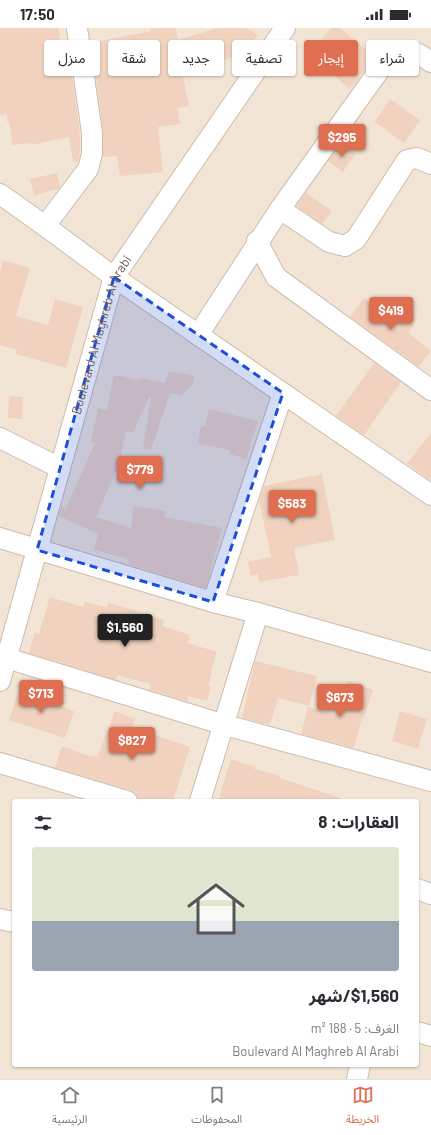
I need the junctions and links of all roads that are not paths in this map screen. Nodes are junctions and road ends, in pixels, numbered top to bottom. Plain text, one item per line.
1 (77, 28) edge
2 (285, 28) edge
3 (431, 62) edge
4 (431, 164) edge
5 (0, 194) edge
6 (280, 209) junction
7 (45, 226) junction
8 (257, 241) junction
9 (114, 278) junction
10 (198, 335) junction
11 (431, 390) edge
12 (283, 393) junction
13 (0, 438) edge
14 (60, 468) junction
15 (431, 495) edge
16 (0, 538) edge
17 (37, 550) junction
18 (213, 602) junction
19 (258, 613) junction
20 (3, 657) edge
21 (431, 662) edge
22 (0, 681) edge
23 (224, 724) junction
24 (0, 763) edge
25 (431, 781) edge
26 (120, 799) edge
27 (201, 799) edge
28 (419, 890) edge
29 (431, 894) edge
30 (0, 919) edge
31 (12, 922) edge
32 (419, 1033) edge
33 (431, 1036) edge
34 (360, 1067) edge
35 (357, 1079) edge

1 - 7 street
2 - 9 street, Boulevard Al Maghreb Al Arabi
3 - 6 street
4 - 6 street
5 - 7 street
6 - 8 street
7 - 9 street
8 - 10 street
8 - 11 street
9 - 10 street
9 - 14 street, Boulevard Al Maghreb Al Arabi
10 - 12 street
12 - 15 street
12 - 18 street
13 - 14 street
14 - 17 street, Boulevard Al Maghreb Al Arabi
16 - 17 street
17 - 18 street
17 - 20 street, Boulevard Al Maghreb Al Arabi
18 - 19 street
19 - 21 street
19 - 23 street
20 - 22 street, Boulevard Al Maghreb Al Arabi
20 - 23 street
23 - 25 street
23 - 27 street
24 - 26 street
28 - 29 street
30 - 31 street
32 - 33 street
34 - 35 street

